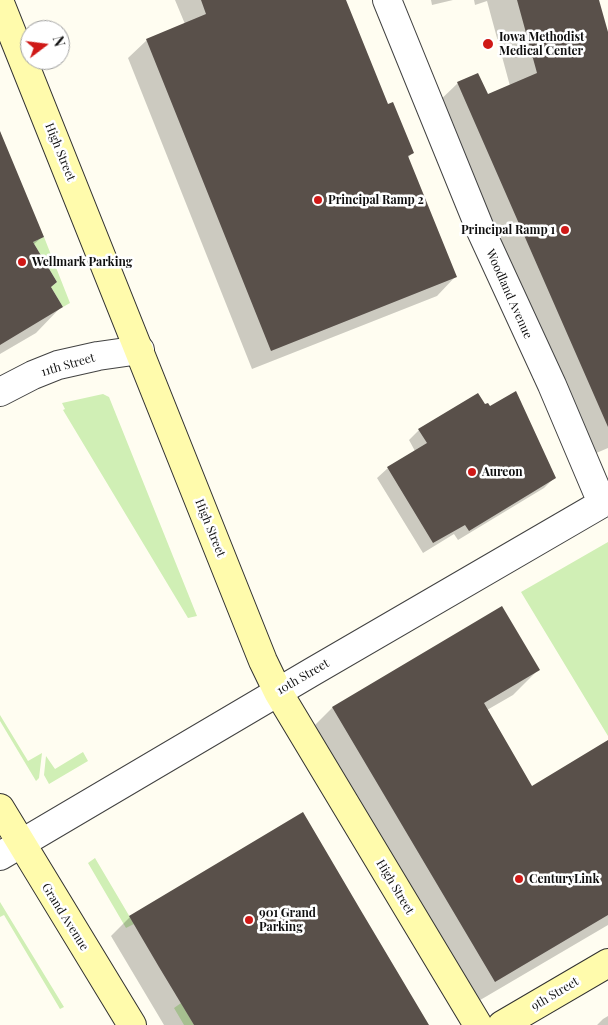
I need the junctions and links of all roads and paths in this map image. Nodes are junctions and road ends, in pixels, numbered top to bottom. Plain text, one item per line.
1 (387, 0) edge
2 (0, 3) edge
3 (140, 350) junction
4 (0, 392) edge
5 (605, 501) edge
6 (278, 692) junction
7 (0, 808) edge
8 (10, 850) edge
9 (608, 963) edge
10 (132, 1025) edge
11 (478, 1025) edge
12 (502, 1025) edge

1 - 5 street, Woodland Avenue
2 - 3 main road, High Street
3 - 4 street, 11th Street
3 - 6 main road, High Street
5 - 6 street, 10th Street
6 - 8 street, 10th Street
6 - 11 main road, High Street
7 - 8 main road, Grand Avenue
8 - 10 main road, Grand Avenue
9 - 12 main road, 9th Street

